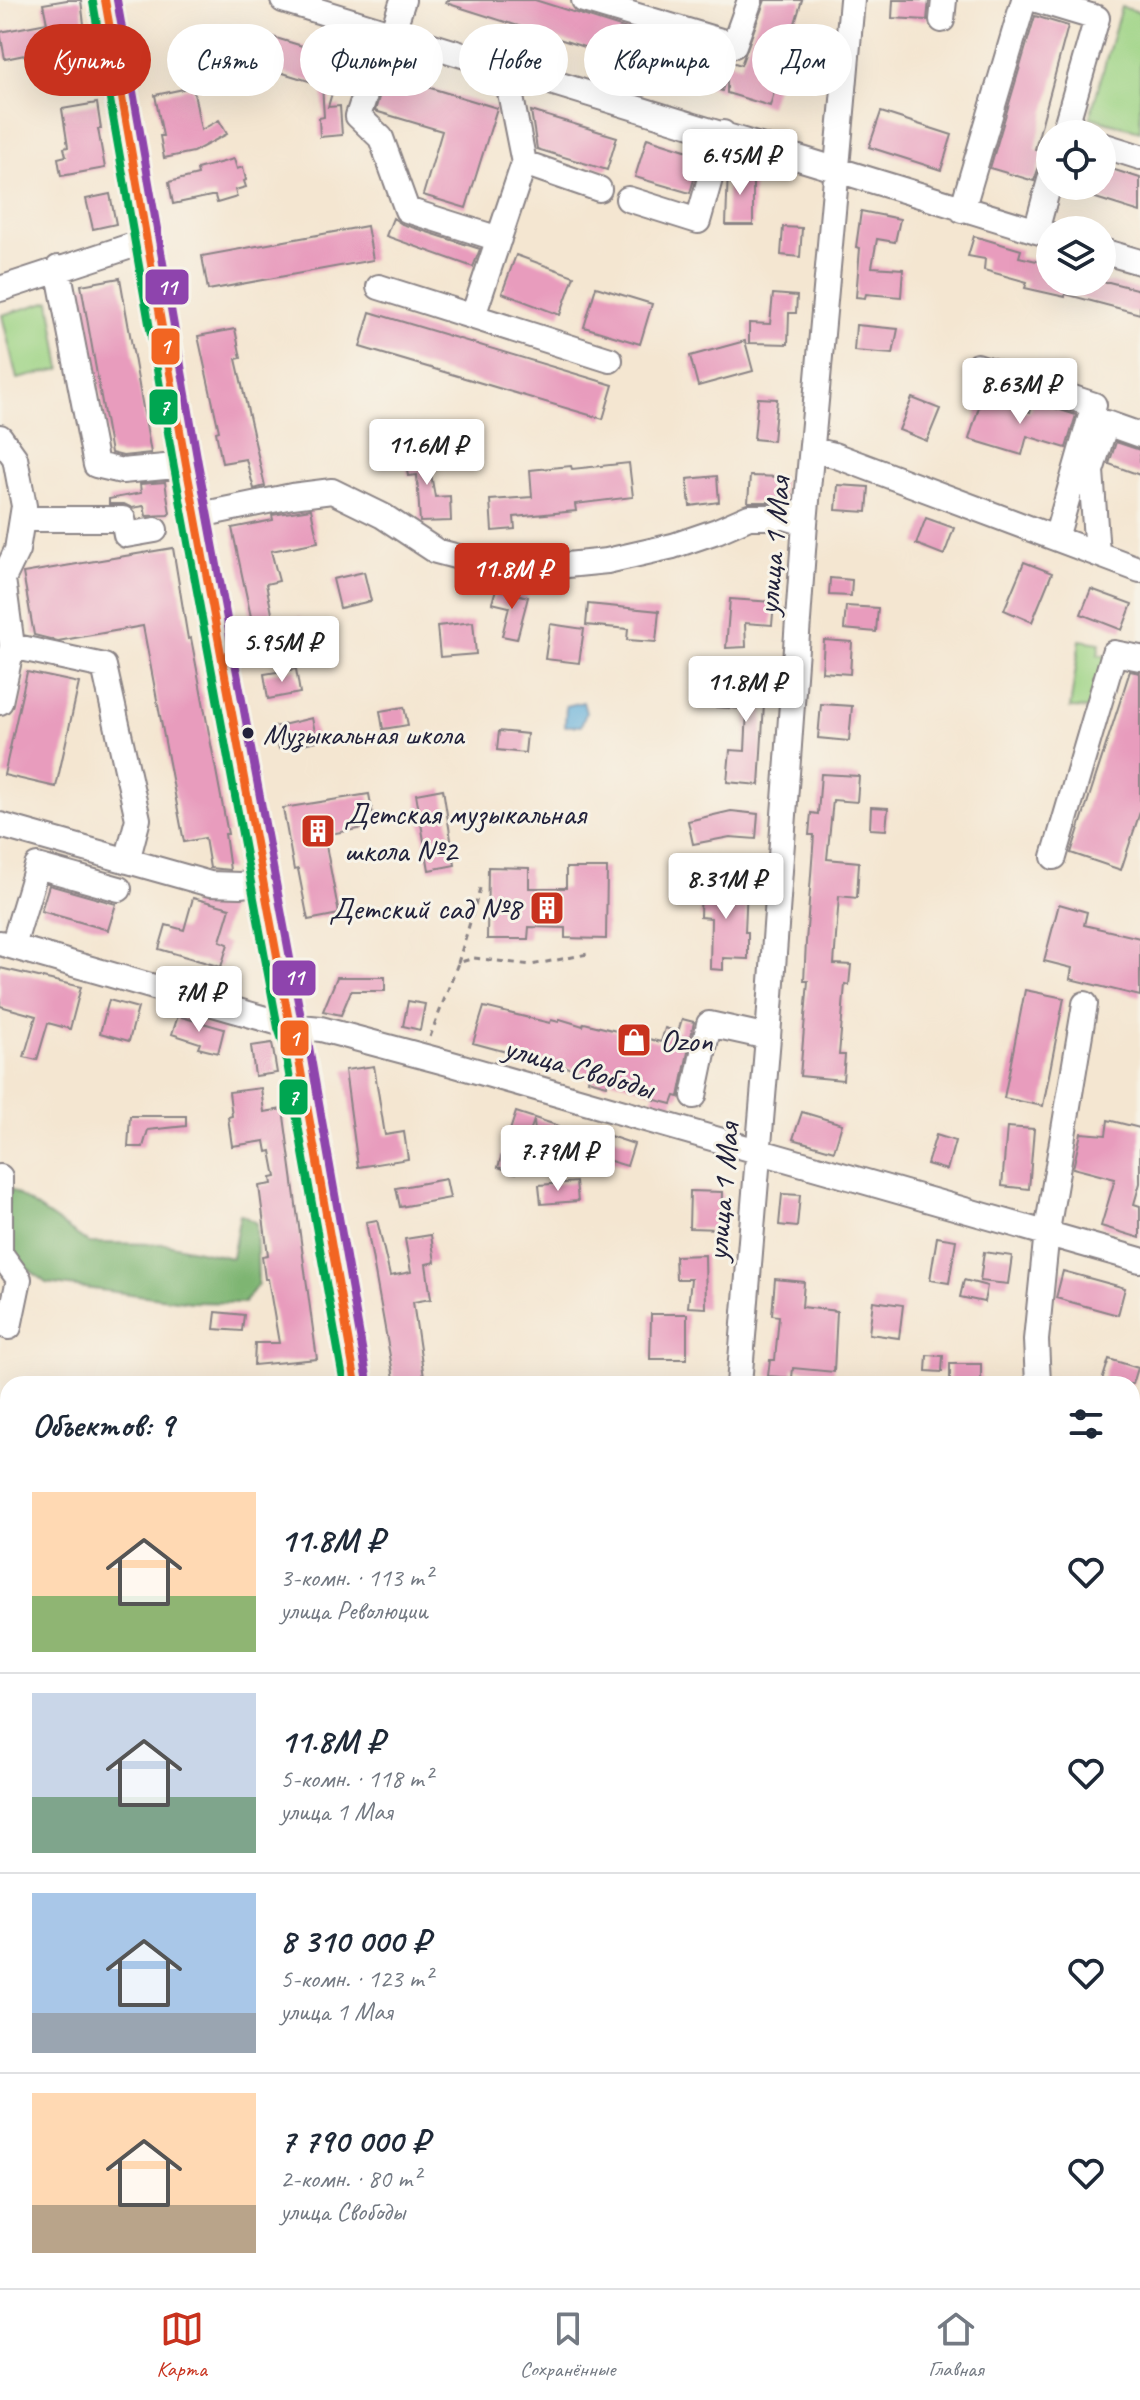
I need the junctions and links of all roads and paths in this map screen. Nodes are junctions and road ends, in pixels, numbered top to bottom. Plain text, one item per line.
1 (105, 0) edge
2 (283, 0) edge
3 (403, 0) edge
4 (584, 0) edge
5 (750, 0) edge
6 (852, 0) edge
7 (1024, 0) edge
8 (1037, 0) edge
9 (363, 24) edge
10 (396, 24) edge
11 (568, 86) edge
12 (367, 96) edge
13 (511, 96) edge
14 (1069, 120) edge
15 (723, 133) junction
16 (1116, 149) edge
17 (1140, 157) edge
18 (524, 163) junction
19 (837, 168) junction
20 (599, 189) dead end
21 (628, 199) dead end
22 (962, 210) junction
23 (1036, 231) edge
24 (499, 239) junction
25 (146, 241) junction
26 (1116, 255) edge
27 (1140, 262) edge
28 (58, 268) junction
29 (379, 287) dead end
30 (0, 289) edge
31 (473, 316) junction
32 (610, 360) dead end
33 (977, 366) dead end
34 (1140, 435) edge
35 (0, 437) edge
36 (813, 450) junction
37 (186, 465) junction
38 (195, 516) junction
39 (22, 519) junction
40 (805, 523) junction
41 (155, 530) dead end
42 (1056, 538) junction
43 (1097, 553) junction
44 (1140, 570) edge
45 (1, 579) edge
46 (12, 646) junction
47 (1140, 658) edge
48 (0, 702) edge
49 (0, 825) edge
50 (1054, 857) dead end
51 (127, 861) junction
52 (264, 882) junction
53 (481, 885) dead end
54 (119, 889) dead end
55 (6, 944) edge
56 (588, 954) dead end
57 (458, 963) junction
58 (1085, 1004) dead end
59 (290, 1026) junction
60 (768, 1037) junction
61 (427, 1044) dead end
62 (694, 1096) dead end
63 (758, 1151) junction
64 (0, 1177) edge
65 (1047, 1231) junction
66 (1140, 1260) edge
67 (0, 1324) edge
68 (355, 1376) edge
69 (740, 1376) edge
70 (1038, 1376) edge

1 - 25 street
2 - 9 street
3 - 10 street
4 - 5 street
6 - 19 street, улица 1 Мая
7 - 22 street
8 - 14 street
11 - 15 street
12 - 24 street
13 - 18 street
15 - 19 street
15 - 21 street
16 - 17 street
18 - 20 street
18 - 24 street
19 - 22 street
19 - 36 street, улица 1 Мая
22 - 23 street
24 - 31 street
25 - 28 street
25 - 37 street
26 - 27 street
28 - 30 street
28 - 37 street
29 - 31 street
31 - 32 street
33 - 42 street
34 - 43 street
35 - 39 street
36 - 40 street, улица 1 Мая
36 - 42 street
37 - 38 street
38 - 40 street
38 - 52 street
39 - 41 street
39 - 45 street
40 - 60 street, улица 1 Мая
42 - 43 street
43 - 44 street
45 - 46 street
46 - 48 street
46 - 51 street
47 - 50 street
49 - 51 street
51 - 52 street
52 - 59 street
53 - 57 path
54 - 55 street
55 - 59 street, улица Свободы
56 - 57 path
57 - 61 path
58 - 65 street
59 - 63 street, улица Свободы
59 - 68 street
60 - 62 street
60 - 63 street, улица 1 Мая
63 - 65 street, улица Свободы
63 - 69 street, улица 1 Мая
64 - 67 street
65 - 66 street, улица Свободы
65 - 70 street

